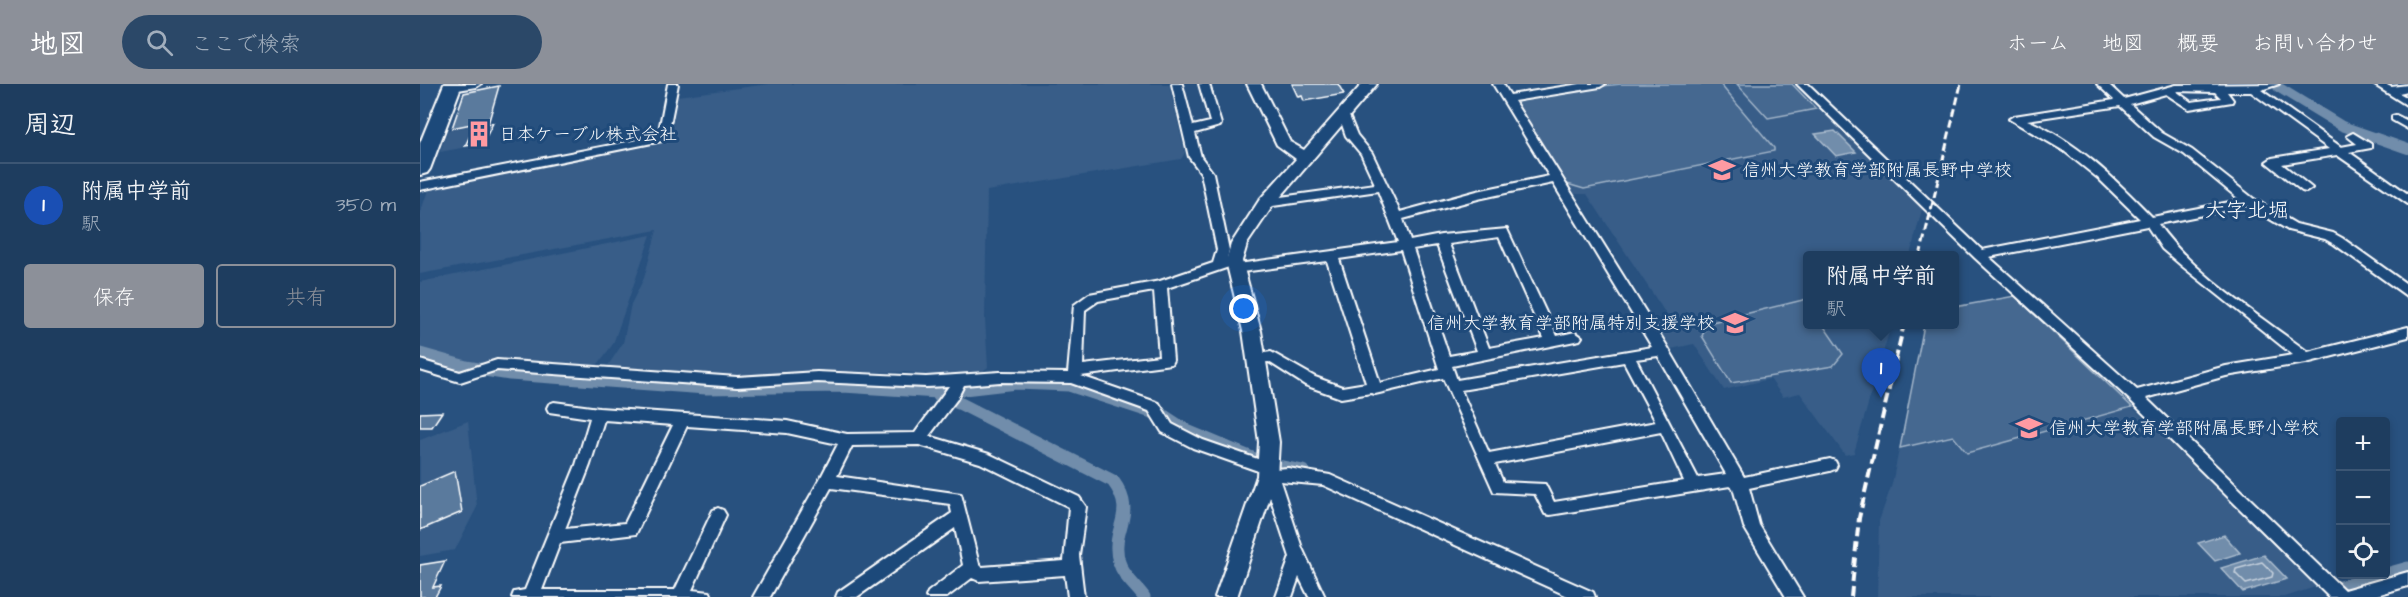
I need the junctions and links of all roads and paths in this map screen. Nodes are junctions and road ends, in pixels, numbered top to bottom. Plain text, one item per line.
1 (477, 84) edge
2 (673, 84) edge
3 (1178, 84) edge
4 (1204, 84) edge
5 (1254, 84) edge
6 (1370, 84) edge
7 (1498, 84) edge
8 (1600, 84) edge
9 (1802, 84) edge
10 (2102, 84) edge
11 (2274, 84) edge
12 (452, 86) edge
13 (2219, 86) edge
14 (2383, 87) edge
15 (2408, 88) edge
16 (2253, 89) junction
17 (2168, 90) junction
18 (1507, 99) junction
19 (2124, 102) junction
20 (2408, 103) edge
21 (1344, 116) junction
22 (2396, 118) dead end
23 (2408, 126) edge
24 (1188, 131) junction
25 (2328, 141) junction
26 (2340, 150) junction
27 (1304, 157) junction
28 (420, 169) edge
29 (1554, 179) junction
30 (420, 186) edge
31 (1382, 187) junction
32 (2306, 188) dead end
33 (2408, 200) edge
34 (2250, 202) junction
35 (1266, 203) junction
36 (1396, 217) junction
37 (2150, 221) junction
38 (1441, 239) junction
39 (1405, 244) junction
40 (1331, 255) junction
41 (1979, 255) junction
42 (1229, 266) junction
43 (1160, 286) junction
44 (2408, 292) edge
45 (2408, 333) edge
46 (1575, 337) dead end
47 (1553, 342) junction
48 (1662, 350) junction
49 (1485, 355) junction
50 (1628, 357) junction
51 (2306, 358) junction
52 (1257, 359) junction
53 (420, 364) edge
54 (1074, 374) junction
55 (1448, 374) junction
56 (1374, 387) junction
57 (953, 392) junction
58 (2135, 396) junction
59 (554, 408) dead end
60 (599, 414) junction
61 (682, 421) junction
62 (1665, 426) junction
63 (919, 439) junction
64 (847, 440) junction
65 (1485, 460) junction
66 (1830, 465) dead end
67 (1267, 472) junction
68 (827, 481) junction
69 (1740, 484) junction
70 (1694, 485) junction
71 (718, 515) dead end
72 (960, 516) junction
73 (554, 537) junction
74 (1298, 556) junction
75 (972, 567) junction
76 (1072, 567) junction
77 (2408, 579) edge
78 (525, 596) edge
79 (680, 596) edge
80 (704, 597) edge
81 (761, 597) edge
82 (844, 597) edge
83 (934, 597) edge
84 (1076, 597) edge
85 (1226, 597) edge
86 (1284, 597) edge
87 (1317, 597) edge
88 (1587, 597) edge
89 (1795, 597) edge
90 (2342, 597) edge

1 - 12 street
2 - 30 street
3 - 24 street
4 - 24 street
5 - 27 main road
6 - 21 main road
7 - 18 street
8 - 18 street
9 - 41 street
10 - 19 street
11 - 16 street
12 - 28 highway
13 - 16 street
13 - 17 street
13 - 17 street
14 - 15 street
14 - 20 street
16 - 25 street
17 - 19 street
18 - 29 street
19 - 34 street
19 - 37 street
21 - 27 main road
21 - 31 street
22 - 23 street
24 - 42 street
25 - 26 street
25 - 26 street
26 - 32 street
26 - 33 street
27 - 35 main road
29 - 36 street
29 - 48 street
31 - 35 street
31 - 36 street
34 - 37 street
34 - 44 street
35 - 42 main road
36 - 39 street
37 - 41 street
37 - 51 street
38 - 39 street
38 - 47 street
38 - 49 street
39 - 40 street
39 - 55 street
40 - 42 street
40 - 56 street
41 - 58 street
42 - 43 street
42 - 52 main road
43 - 54 street
43 - 54 street
45 - 51 street
46 - 47 street
47 - 49 street
48 - 50 street
48 - 69 street
49 - 55 street
50 - 55 street
50 - 62 street
51 - 58 street
52 - 56 street
52 - 67 main road
53 - 57 street
54 - 57 street
54 - 67 street
55 - 56 street
55 - 65 street
57 - 63 street
58 - 90 street
59 - 60 street
60 - 61 street
60 - 73 street
61 - 64 street
61 - 73 street
62 - 65 street
62 - 70 street
63 - 64 street
63 - 76 street
64 - 68 street
65 - 70 street
66 - 69 street
67 - 74 street
67 - 85 main road
67 - 88 street
68 - 72 street
68 - 81 street
69 - 70 street
69 - 89 street
71 - 79 street
72 - 75 street
72 - 82 street
73 - 78 street
74 - 86 street
74 - 87 street
75 - 76 street
75 - 83 street
76 - 84 street
77 - 90 street
78 - 79 street
79 - 80 street

